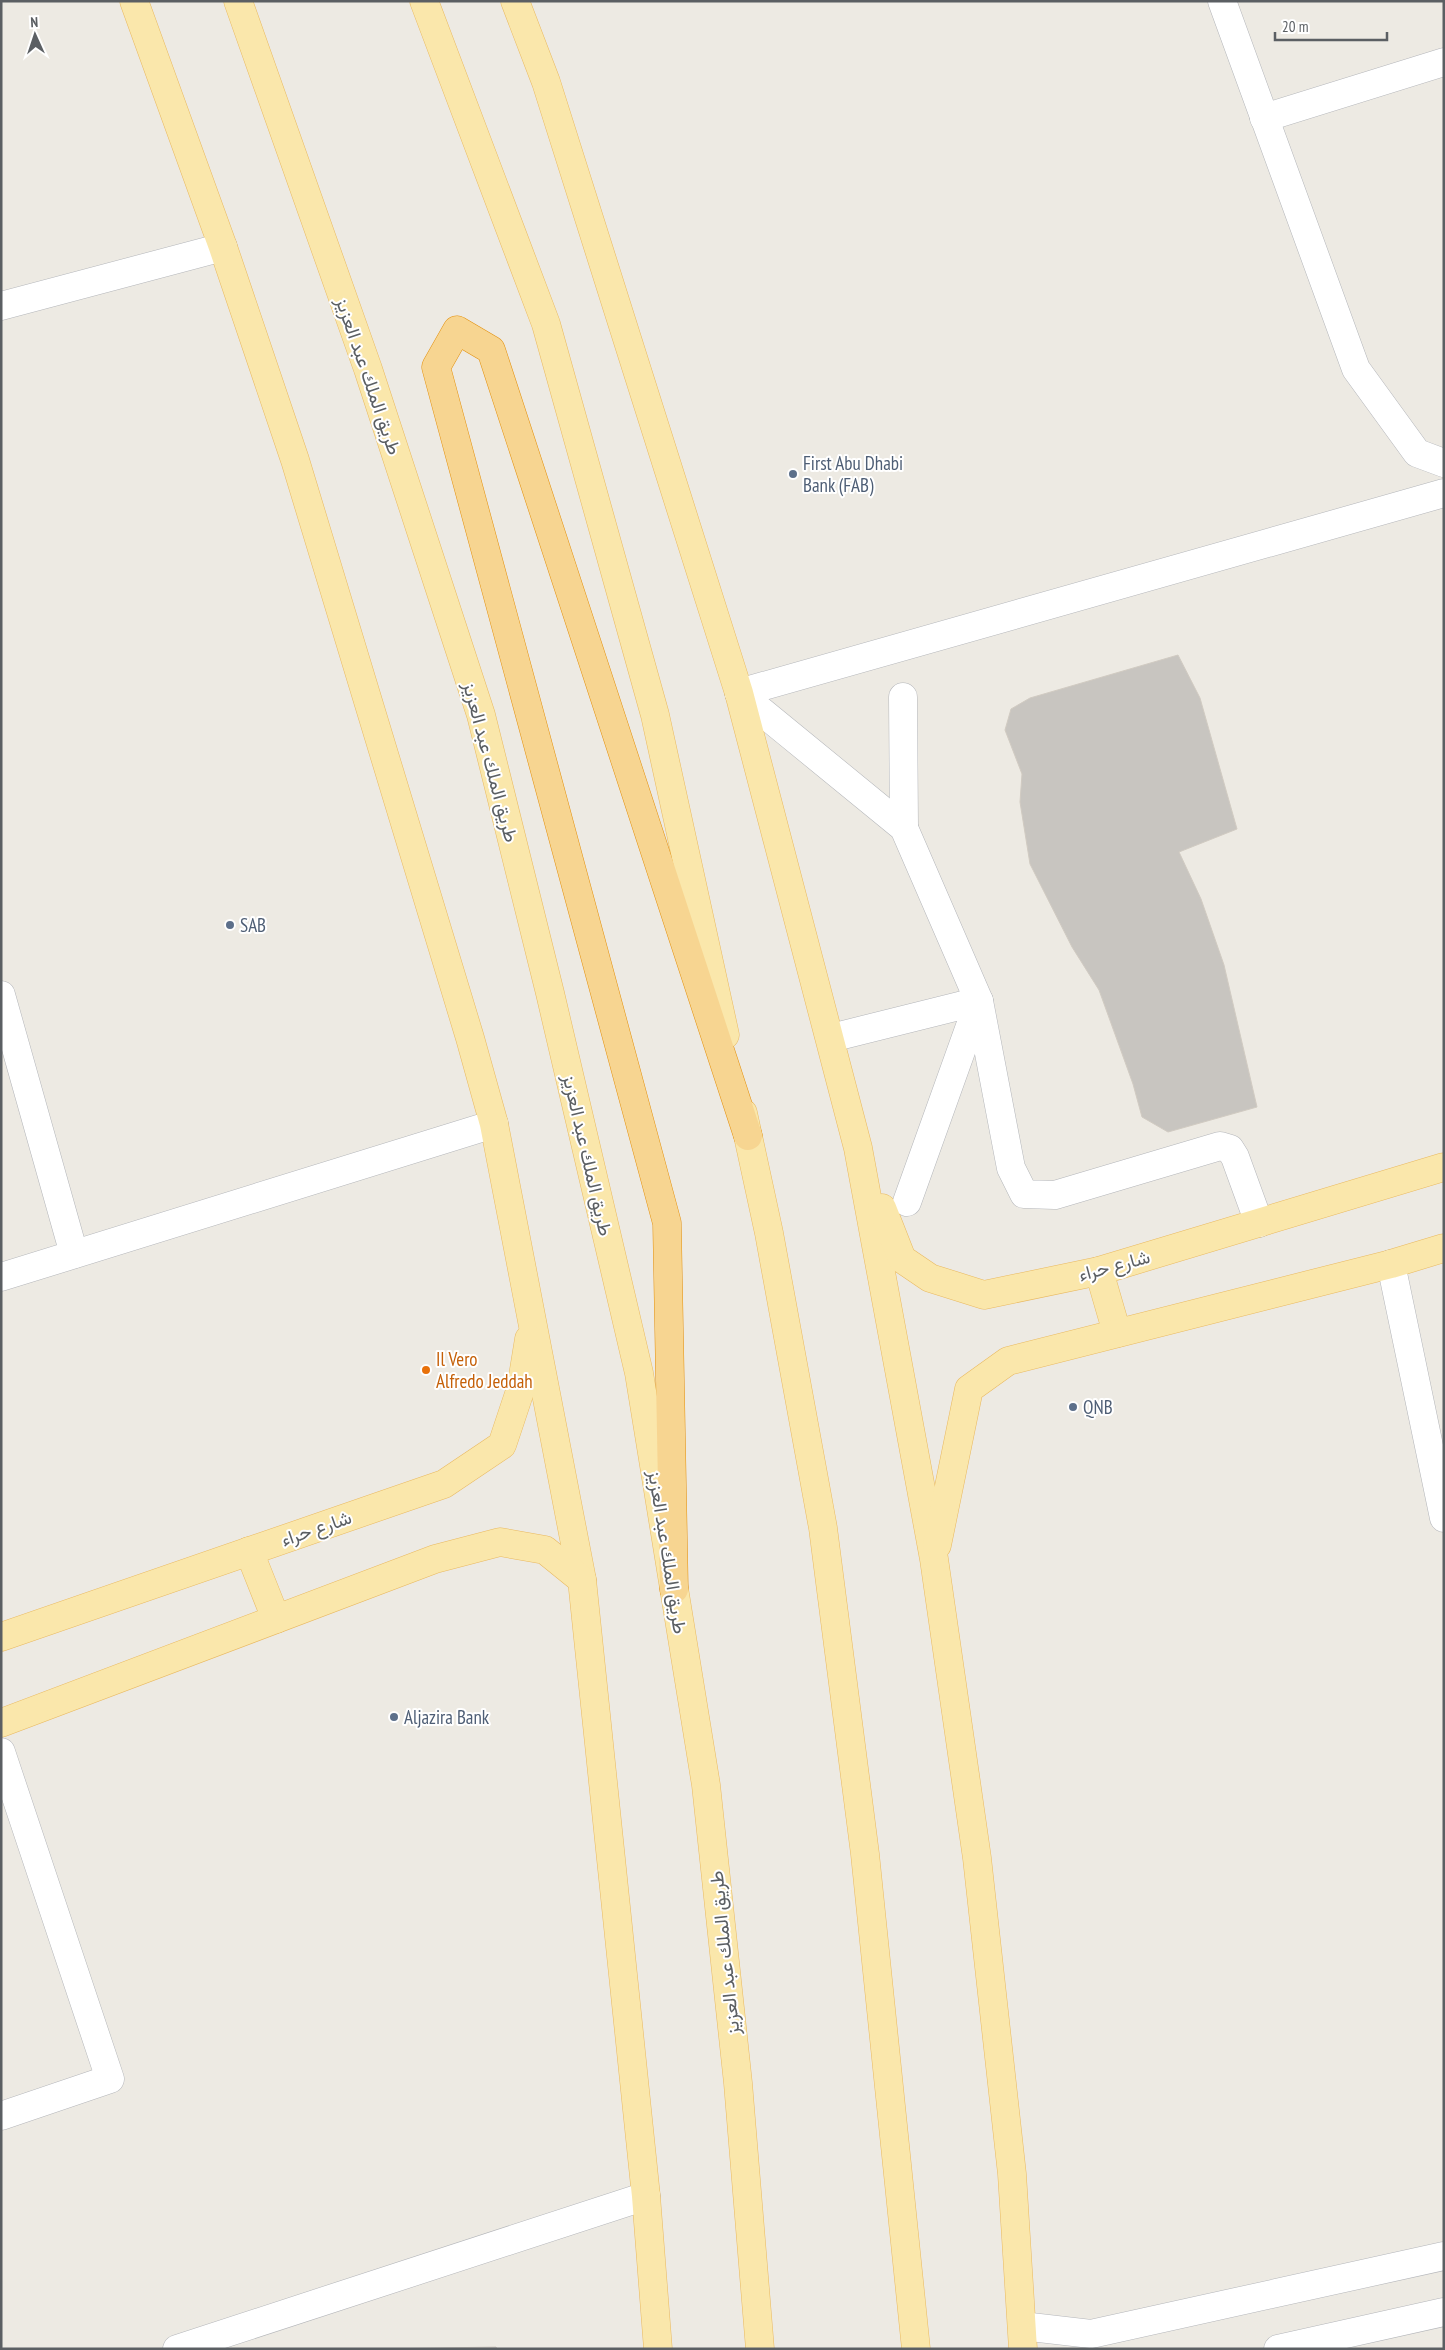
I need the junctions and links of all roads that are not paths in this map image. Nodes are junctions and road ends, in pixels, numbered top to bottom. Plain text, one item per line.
1 (134, 1) edge
2 (238, 1) edge
3 (424, 1) edge
4 (515, 1) edge
5 (1222, 1) edge
6 (1444, 62) edge
7 (1264, 118) junction
8 (223, 247) junction
9 (1, 306) edge
10 (1444, 463) edge
11 (1444, 493) edge
12 (740, 692) junction
13 (903, 697) dead end
14 (904, 828) junction
15 (1, 995) edge
16 (979, 1002) junction
17 (831, 1038) junction
18 (494, 1124) junction
19 (748, 1136) junction
20 (858, 1148) junction
21 (1444, 1167) edge
22 (908, 1202) dead end
23 (1259, 1223) junction
24 (1444, 1248) edge
25 (74, 1254) junction
26 (1390, 1264) junction
27 (1099, 1271) junction
28 (1, 1277) edge
29 (532, 1320) junction
30 (1118, 1333) junction
31 (1444, 1518) edge
32 (249, 1551) junction
33 (934, 1559) junction
34 (582, 1580) junction
35 (674, 1589) junction
36 (276, 1620) junction
37 (1, 1637) edge
38 (1, 1724) edge
39 (1, 1752) edge
40 (1, 2116) edge
41 (646, 2196) junction
42 (1444, 2256) edge
43 (1444, 2312) edge
44 (1022, 2337) edge
45 (1134, 2337) edge
46 (238, 2339) edge
47 (177, 2349) edge
48 (658, 2349) edge
49 (760, 2349) edge
50 (916, 2349) edge
51 (1278, 2349) edge

1 - 8 main road
2 - 35 main road, طريق الملك عبد العزيز
3 - 19 main road
4 - 12 main road
5 - 7 street
6 - 7 street
7 - 10 street
8 - 9 street
8 - 18 main road
11 - 12 street
12 - 14 street
12 - 17 main road
13 - 14 street
14 - 16 street
15 - 25 street
16 - 17 street
16 - 22 street
16 - 23 street
17 - 20 main road
18 - 25 street
18 - 29 main road
19 - 35 highway
19 - 50 main road
20 - 27 main road, شارع حراء
20 - 33 main road
21 - 23 main road, شارع حراء
23 - 27 main road, شارع حراء
24 - 26 main road
25 - 28 street
26 - 30 main road
26 - 31 street
27 - 30 main road
29 - 32 main road, شارع حراء
29 - 34 main road
30 - 33 main road
32 - 36 main road
32 - 37 main road, شارع حراء
33 - 44 main road
34 - 36 main road
34 - 41 main road
35 - 49 main road, طريق الملك عبد العزيز
36 - 38 main road
39 - 40 street
41 - 46 street
41 - 48 main road
42 - 45 street
43 - 51 street
44 - 45 street
46 - 47 street

